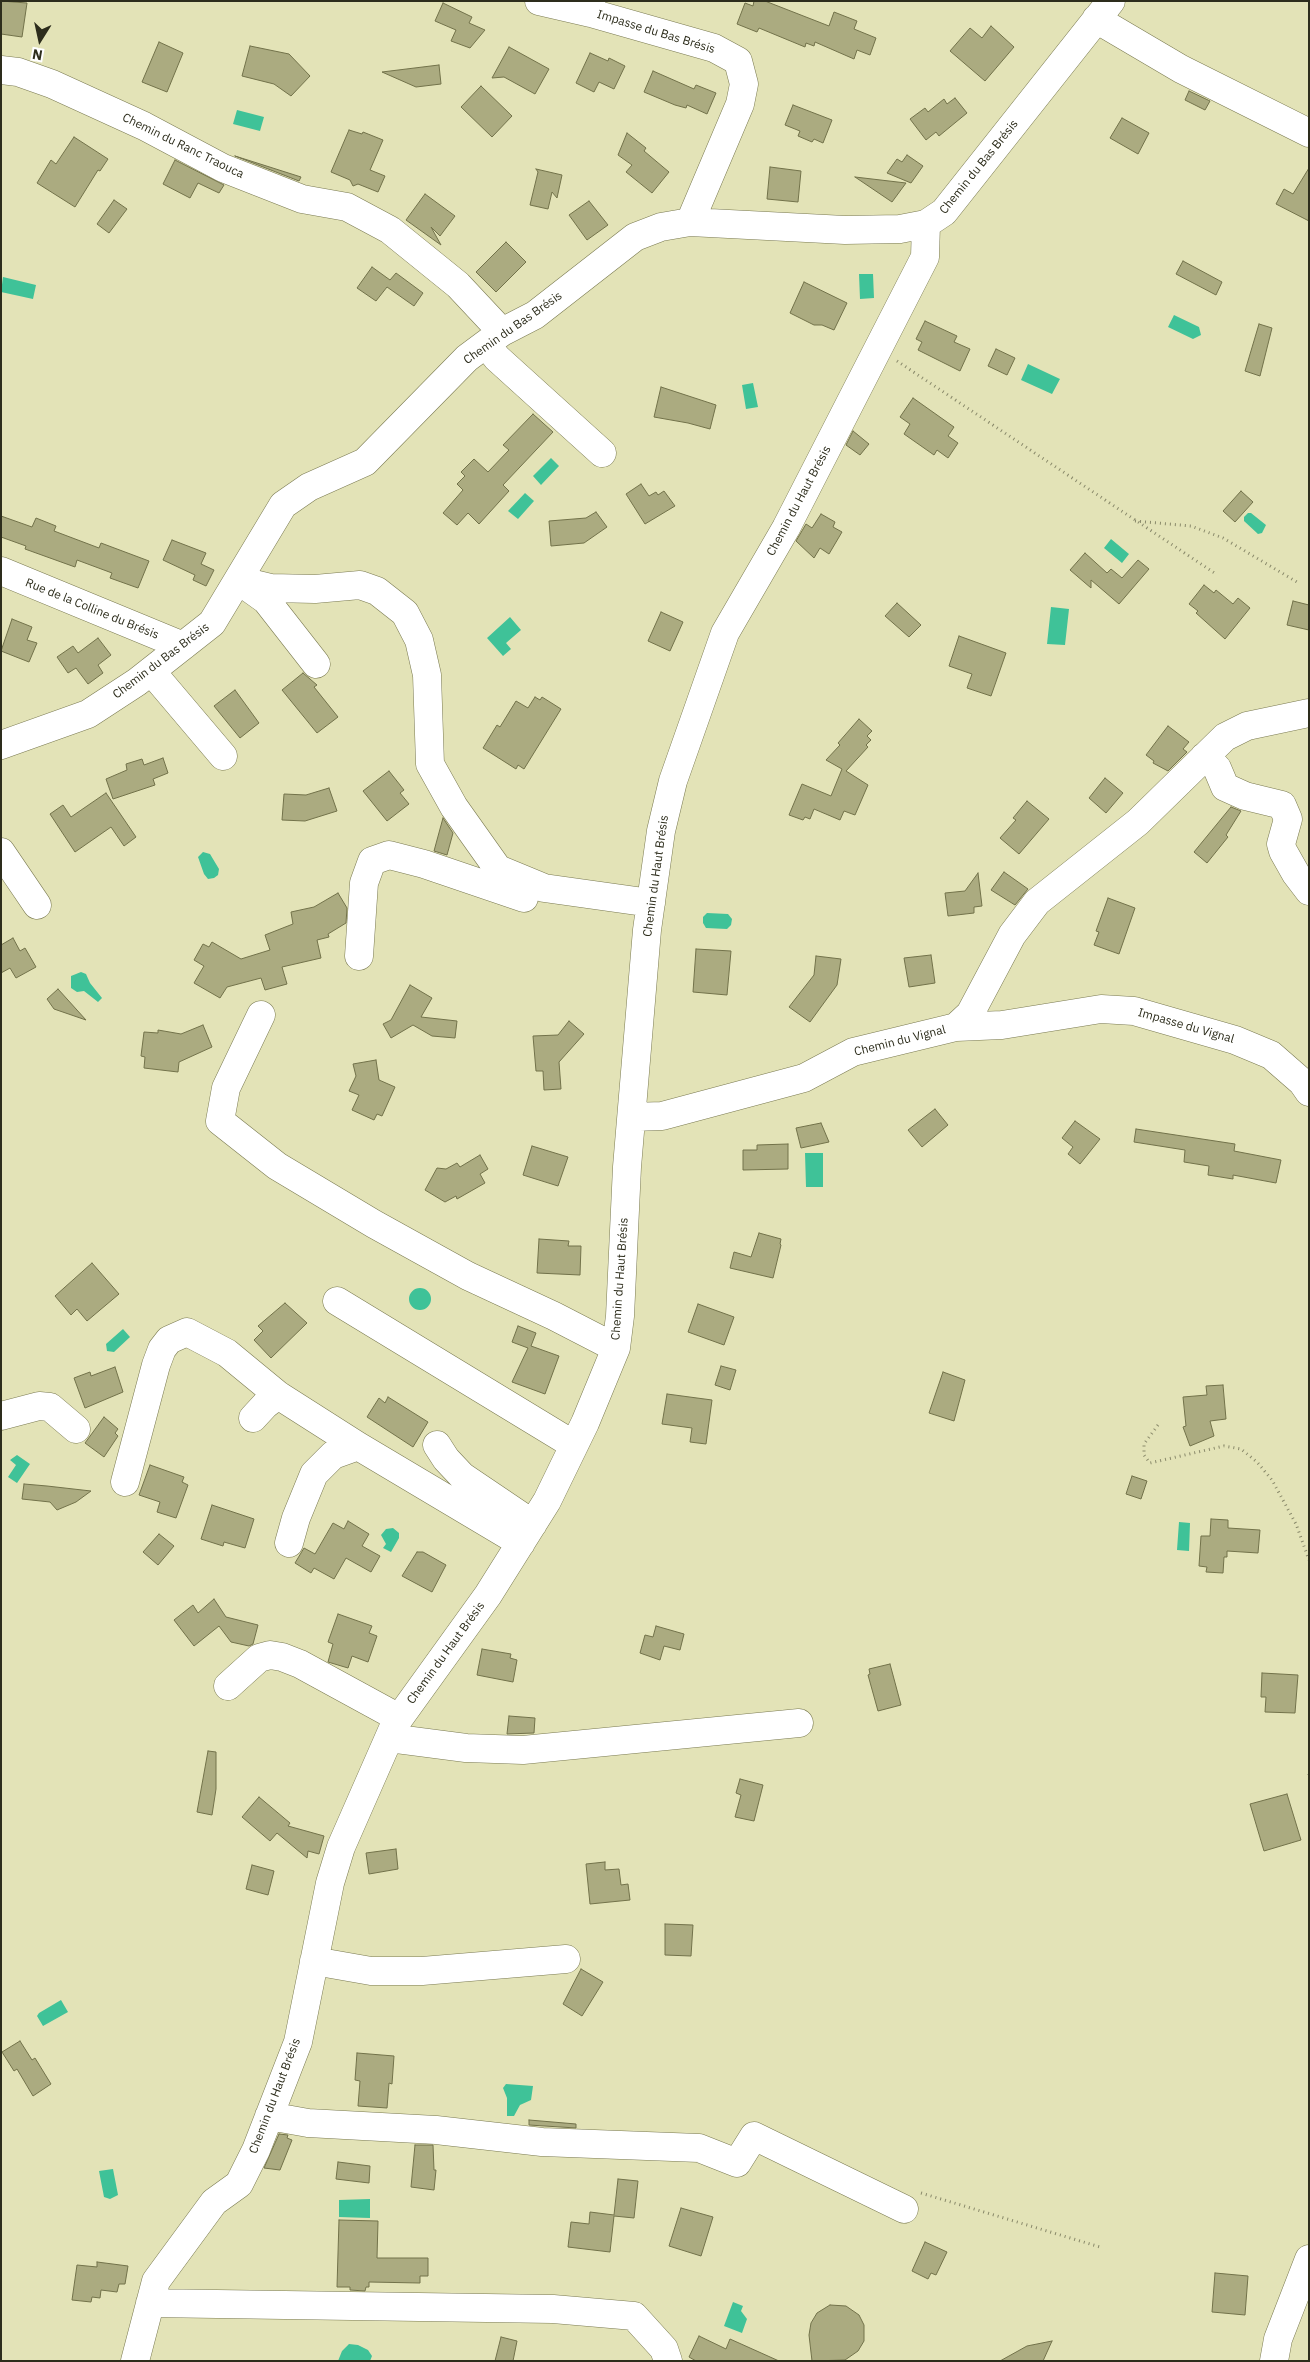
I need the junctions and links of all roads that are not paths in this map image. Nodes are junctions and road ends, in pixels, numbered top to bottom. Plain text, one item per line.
1 (539, 1) edge
2 (591, 7) edge
3 (1104, 10) edge
4 (1, 70) edge
5 (1309, 133) edge
6 (690, 222) junction
7 (926, 224) junction
8 (494, 338) junction
9 (602, 453) dead end
10 (1, 571) edge
11 (238, 580) junction
12 (183, 646) junction
13 (316, 664) dead end
14 (151, 671) junction
15 (1309, 713) edge
16 (1, 745) edge
17 (223, 756) dead end
18 (1204, 757) junction
19 (1, 852) edge
20 (1309, 891) edge
21 (37, 905) dead end
22 (650, 912) junction
23 (359, 956) dead end
24 (262, 1015) dead end
25 (956, 1027) junction
26 (1309, 1092) edge
27 (632, 1118) junction
28 (338, 1301) dead end
29 (616, 1348) junction
30 (278, 1396) junction
31 (1, 1416) edge
32 (253, 1418) dead end
33 (76, 1429) dead end
34 (437, 1445) dead end
35 (574, 1445) junction
36 (358, 1446) junction
37 (125, 1482) dead end
38 (527, 1534) junction
39 (289, 1543) dead end
40 (228, 1686) dead end
41 (799, 1723) dead end
42 (394, 1728) junction
43 (566, 1959) dead end
44 (314, 1961) junction
45 (269, 2116) junction
46 (904, 2209) road end
47 (1309, 2259) edge
48 (150, 2303) junction
49 (135, 2361) edge
50 (668, 2361) edge
51 (1274, 2361) edge

1 - 2 street, Impasse du Bas Brésis
2 - 6 street, Impasse du Bas Brésis
3 - 5 street
3 - 7 street, Chemin du Bas Brésis
4 - 8 street, Chemin du Ranc Traouca
6 - 7 street, Chemin du Bas Brésis
6 - 8 street, Chemin du Bas Brésis
7 - 22 street, Chemin du Haut Brésis
8 - 9 street, Chemin du Ranc Traouca
8 - 11 street, Chemin du Bas Brésis
10 - 12 street, Rue de la Colline du Brésis
11 - 12 street, Chemin du Bas Brésis
11 - 13 street
11 - 22 street
12 - 14 street, Chemin du Bas Brésis
14 - 16 street, Chemin du Bas Brésis
14 - 17 street
15 - 18 street, Chemin du Vignal
18 - 20 street
18 - 25 street, Chemin du Vignal
19 - 21 street
22 - 23 street
22 - 27 street, Chemin du Haut Brésis
24 - 29 street
25 - 26 street, Impasse du Vignal
25 - 27 street, Chemin du Vignal
27 - 29 street, Chemin du Haut Brésis
28 - 35 street
29 - 35 street, Chemin du Haut Brésis
30 - 32 street
30 - 36 street
30 - 37 street
31 - 33 street
34 - 38 street
35 - 38 street, Chemin du Haut Brésis
36 - 38 street
36 - 39 street
38 - 42 street, Chemin du Haut Brésis
40 - 42 street
41 - 42 street
42 - 44 street, Chemin du Haut Brésis
43 - 44 street
44 - 45 street, Chemin du Haut Brésis
45 - 46 street
45 - 48 street, Chemin du Haut Brésis
47 - 51 street
48 - 49 street, Chemin du Haut Brésis
48 - 50 street

